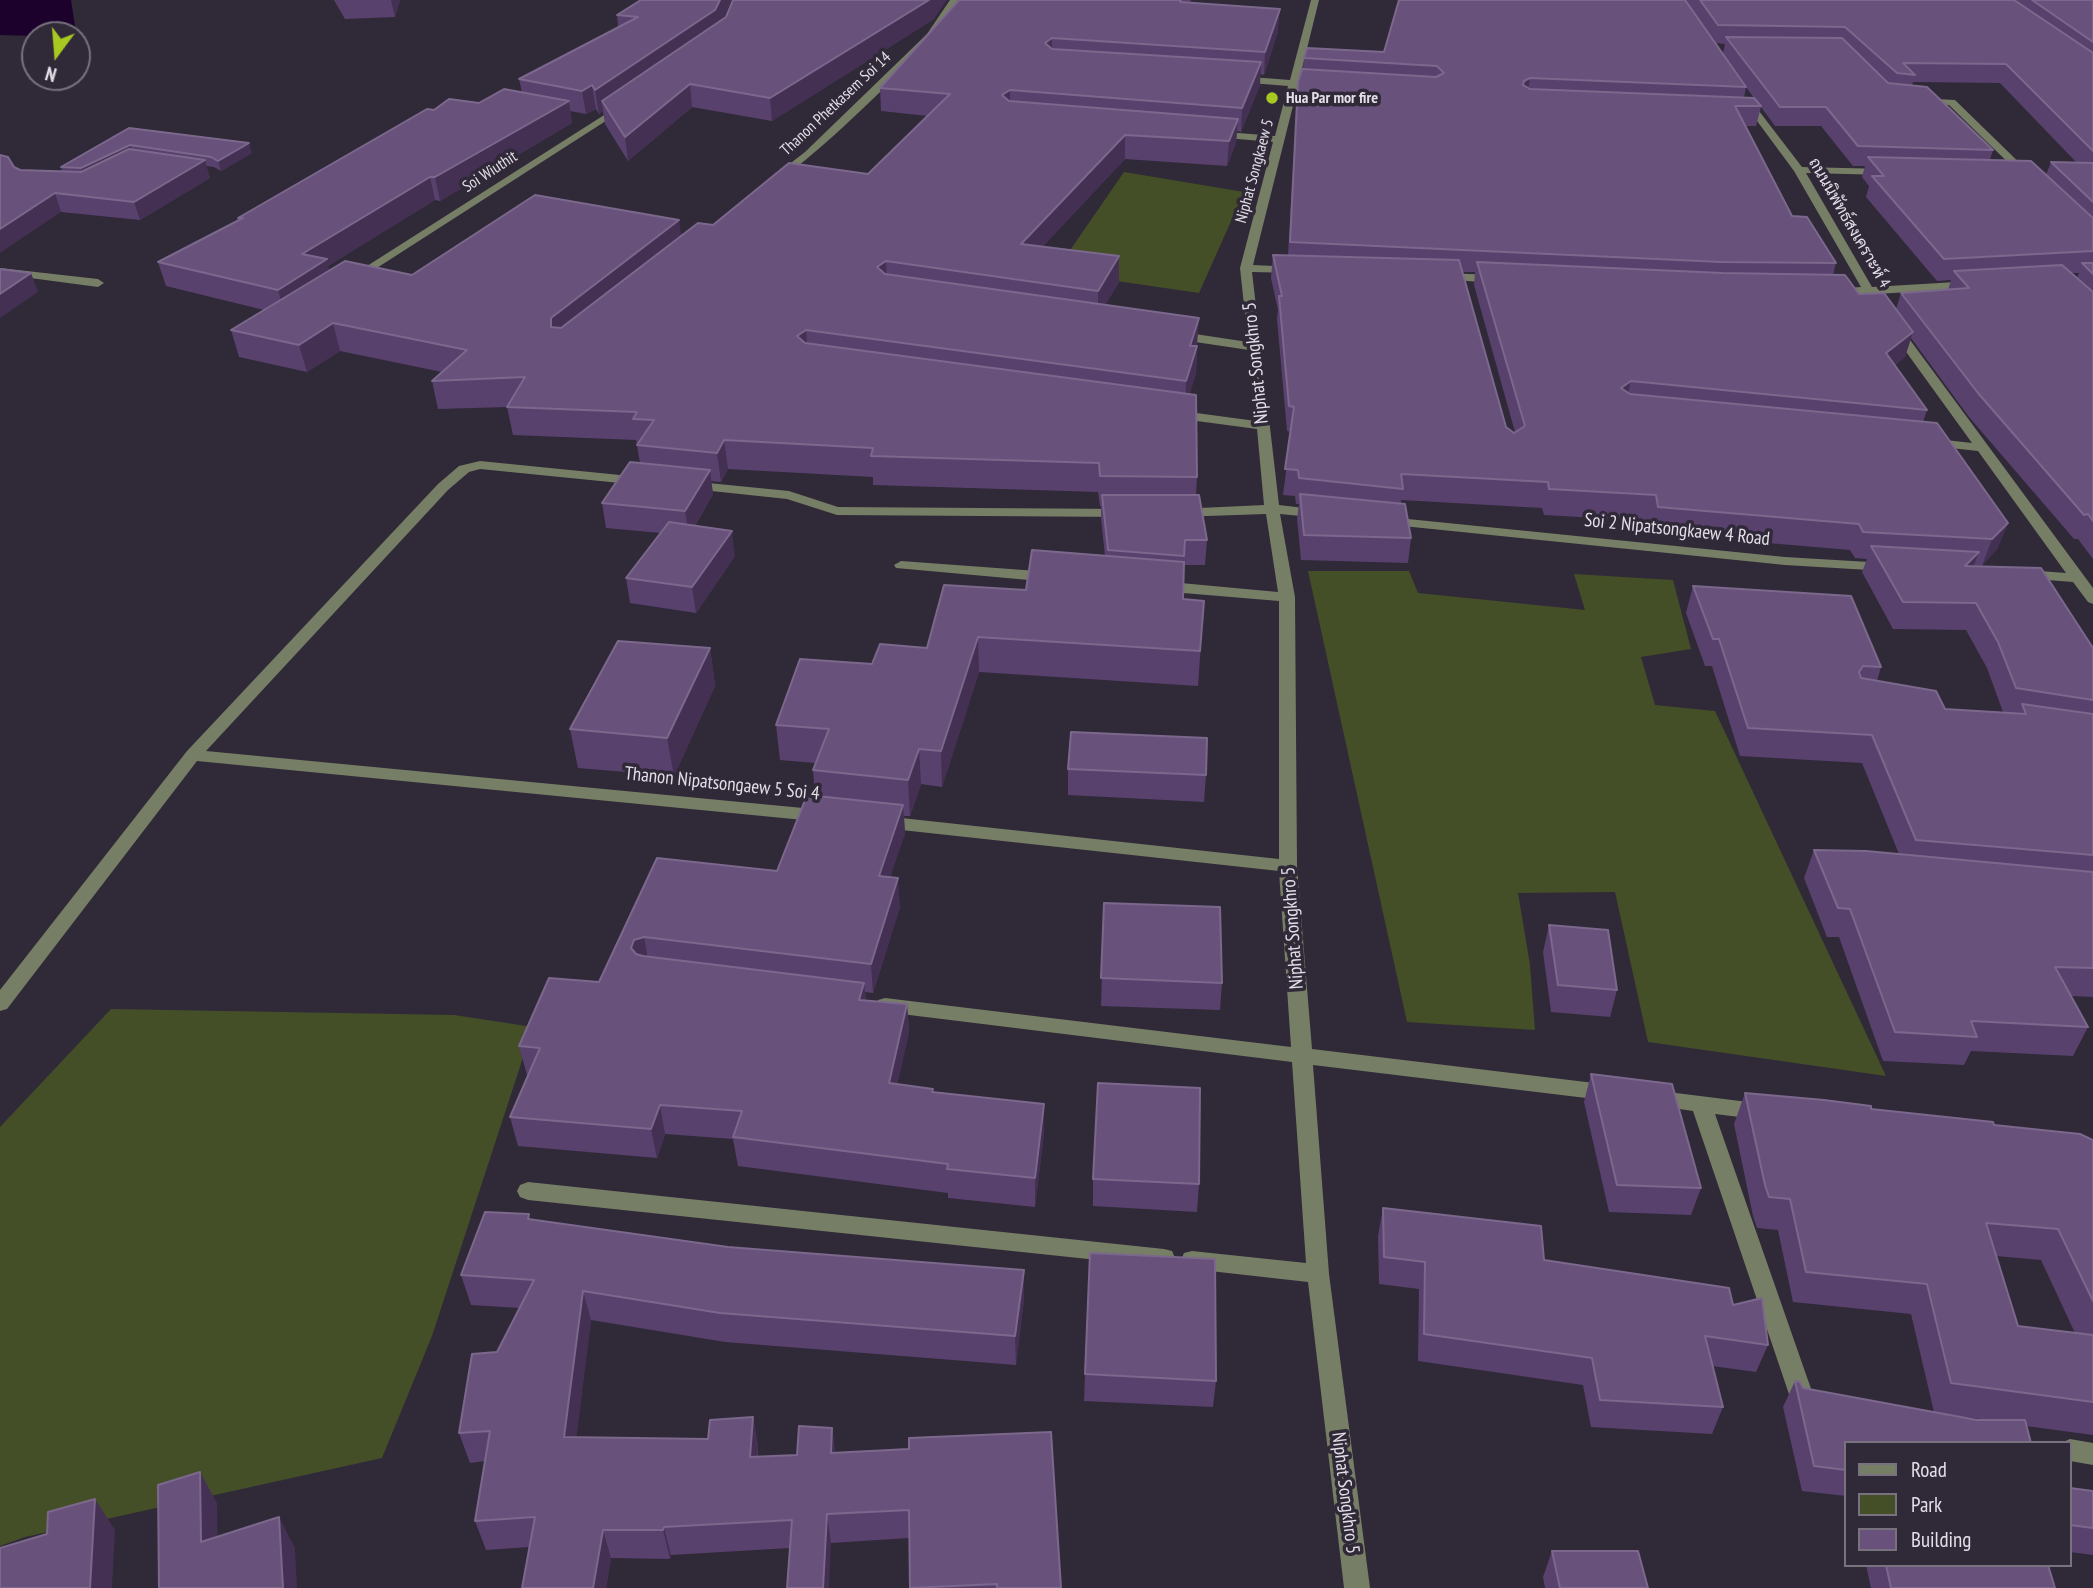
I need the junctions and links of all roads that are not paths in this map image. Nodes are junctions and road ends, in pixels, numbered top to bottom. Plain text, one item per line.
1 (954, 0) edge
2 (1315, 0) edge
3 (1227, 79) edge
4 (1295, 83) junction
5 (1323, 85) edge
6 (1740, 91) edge
7 (632, 100) edge
8 (1913, 100) edge
9 (1741, 111) edge
10 (1754, 112) junction
11 (585, 120) dead end
12 (598, 122) junction
13 (1199, 133) edge
14 (1280, 139) junction
15 (1799, 170) junction
16 (1893, 172) edge
17 (2014, 176) edge
18 (2028, 176) junction
19 (2037, 185) edge
20 (766, 188) edge
21 (1246, 268) junction
22 (0, 271) edge
23 (1314, 271) edge
24 (1422, 276) edge
25 (1517, 280) edge
26 (98, 283) dead end
27 (1990, 284) edge
28 (343, 285) edge
29 (1827, 292) edge
30 (1868, 292) junction
31 (1159, 333) edge
32 (1255, 347) junction
33 (1153, 411) edge
34 (1264, 426) junction
35 (1916, 441) edge
36 (1985, 448) junction
37 (1272, 509) junction
38 (1342, 516) edge
39 (1369, 519) edge
40 (901, 565) dead end
41 (1896, 567) edge
42 (2008, 574) edge
43 (2078, 578) junction
44 (1066, 579) edge
45 (1149, 586) edge
46 (1287, 597) junction
47 (2093, 599) edge
48 (193, 755) junction
49 (835, 817) edge
50 (863, 820) edge
51 (1288, 866) junction
52 (866, 1003) edge
53 (0, 1004) edge
54 (1302, 1058) junction
55 (1701, 1103) junction
56 (1782, 1114) edge
57 (527, 1191) dead end
58 (1318, 1273) junction
59 (1828, 1408) edge
60 (2072, 1450) edge
61 (2093, 1454) edge
62 (1357, 1588) edge

1 - 20 street, Thanon Phetkasem Soi 14
2 - 4 street, Niphat Songkaew 5
3 - 4 street
4 - 5 street
4 - 14 street, Niphat Songkaew 5
6 - 10 street, ถนนนิพัทธ์สงเคราะห์ 4
7 - 12 street, Soi Wiuthit
8 - 18 street
9 - 10 street
10 - 15 street, ถนนนิพัทธ์สงเคราะห์ 4
11 - 12 street
12 - 28 street, Soi Wiuthit
13 - 14 street
14 - 21 street, Niphat Songkaew 5
15 - 16 street
15 - 30 street, ถนนนิพัทธ์สงเคราะห์ 4
17 - 18 street
18 - 19 street
21 - 23 street
21 - 32 street, Niphat Songkhro 5
22 - 26 street
24 - 25 street
27 - 30 street
29 - 30 street
30 - 36 street, ถนนนิพัทธ์สงเคราะห์ 4
31 - 32 street
32 - 34 street, Niphat Songkhro 5
33 - 34 street
34 - 37 street, Niphat Songkhro 5
35 - 36 street
36 - 43 street, ถนนนิพัทธ์สงเคราะห์ 4
37 - 38 street
37 - 46 street, Niphat Songkhro 5
37 - 48 street
39 - 41 street, Soi 2 Nipatsongkaew 4 Road
40 - 44 street
42 - 43 street
43 - 47 street, ถนนนิพัทธ์สงเคราะห์ 4
45 - 46 street
46 - 51 street, Niphat Songkhro 5
48 - 49 street, Thanon Nipatsongaew 5 Soi 4
48 - 53 street
50 - 51 street
51 - 54 street, Niphat Songkhro 5
52 - 54 street
54 - 55 street
54 - 58 street, Niphat Songkhro 5
55 - 56 street
55 - 59 street
57 - 58 street
58 - 62 street, Niphat Songkhro 5
60 - 61 street

